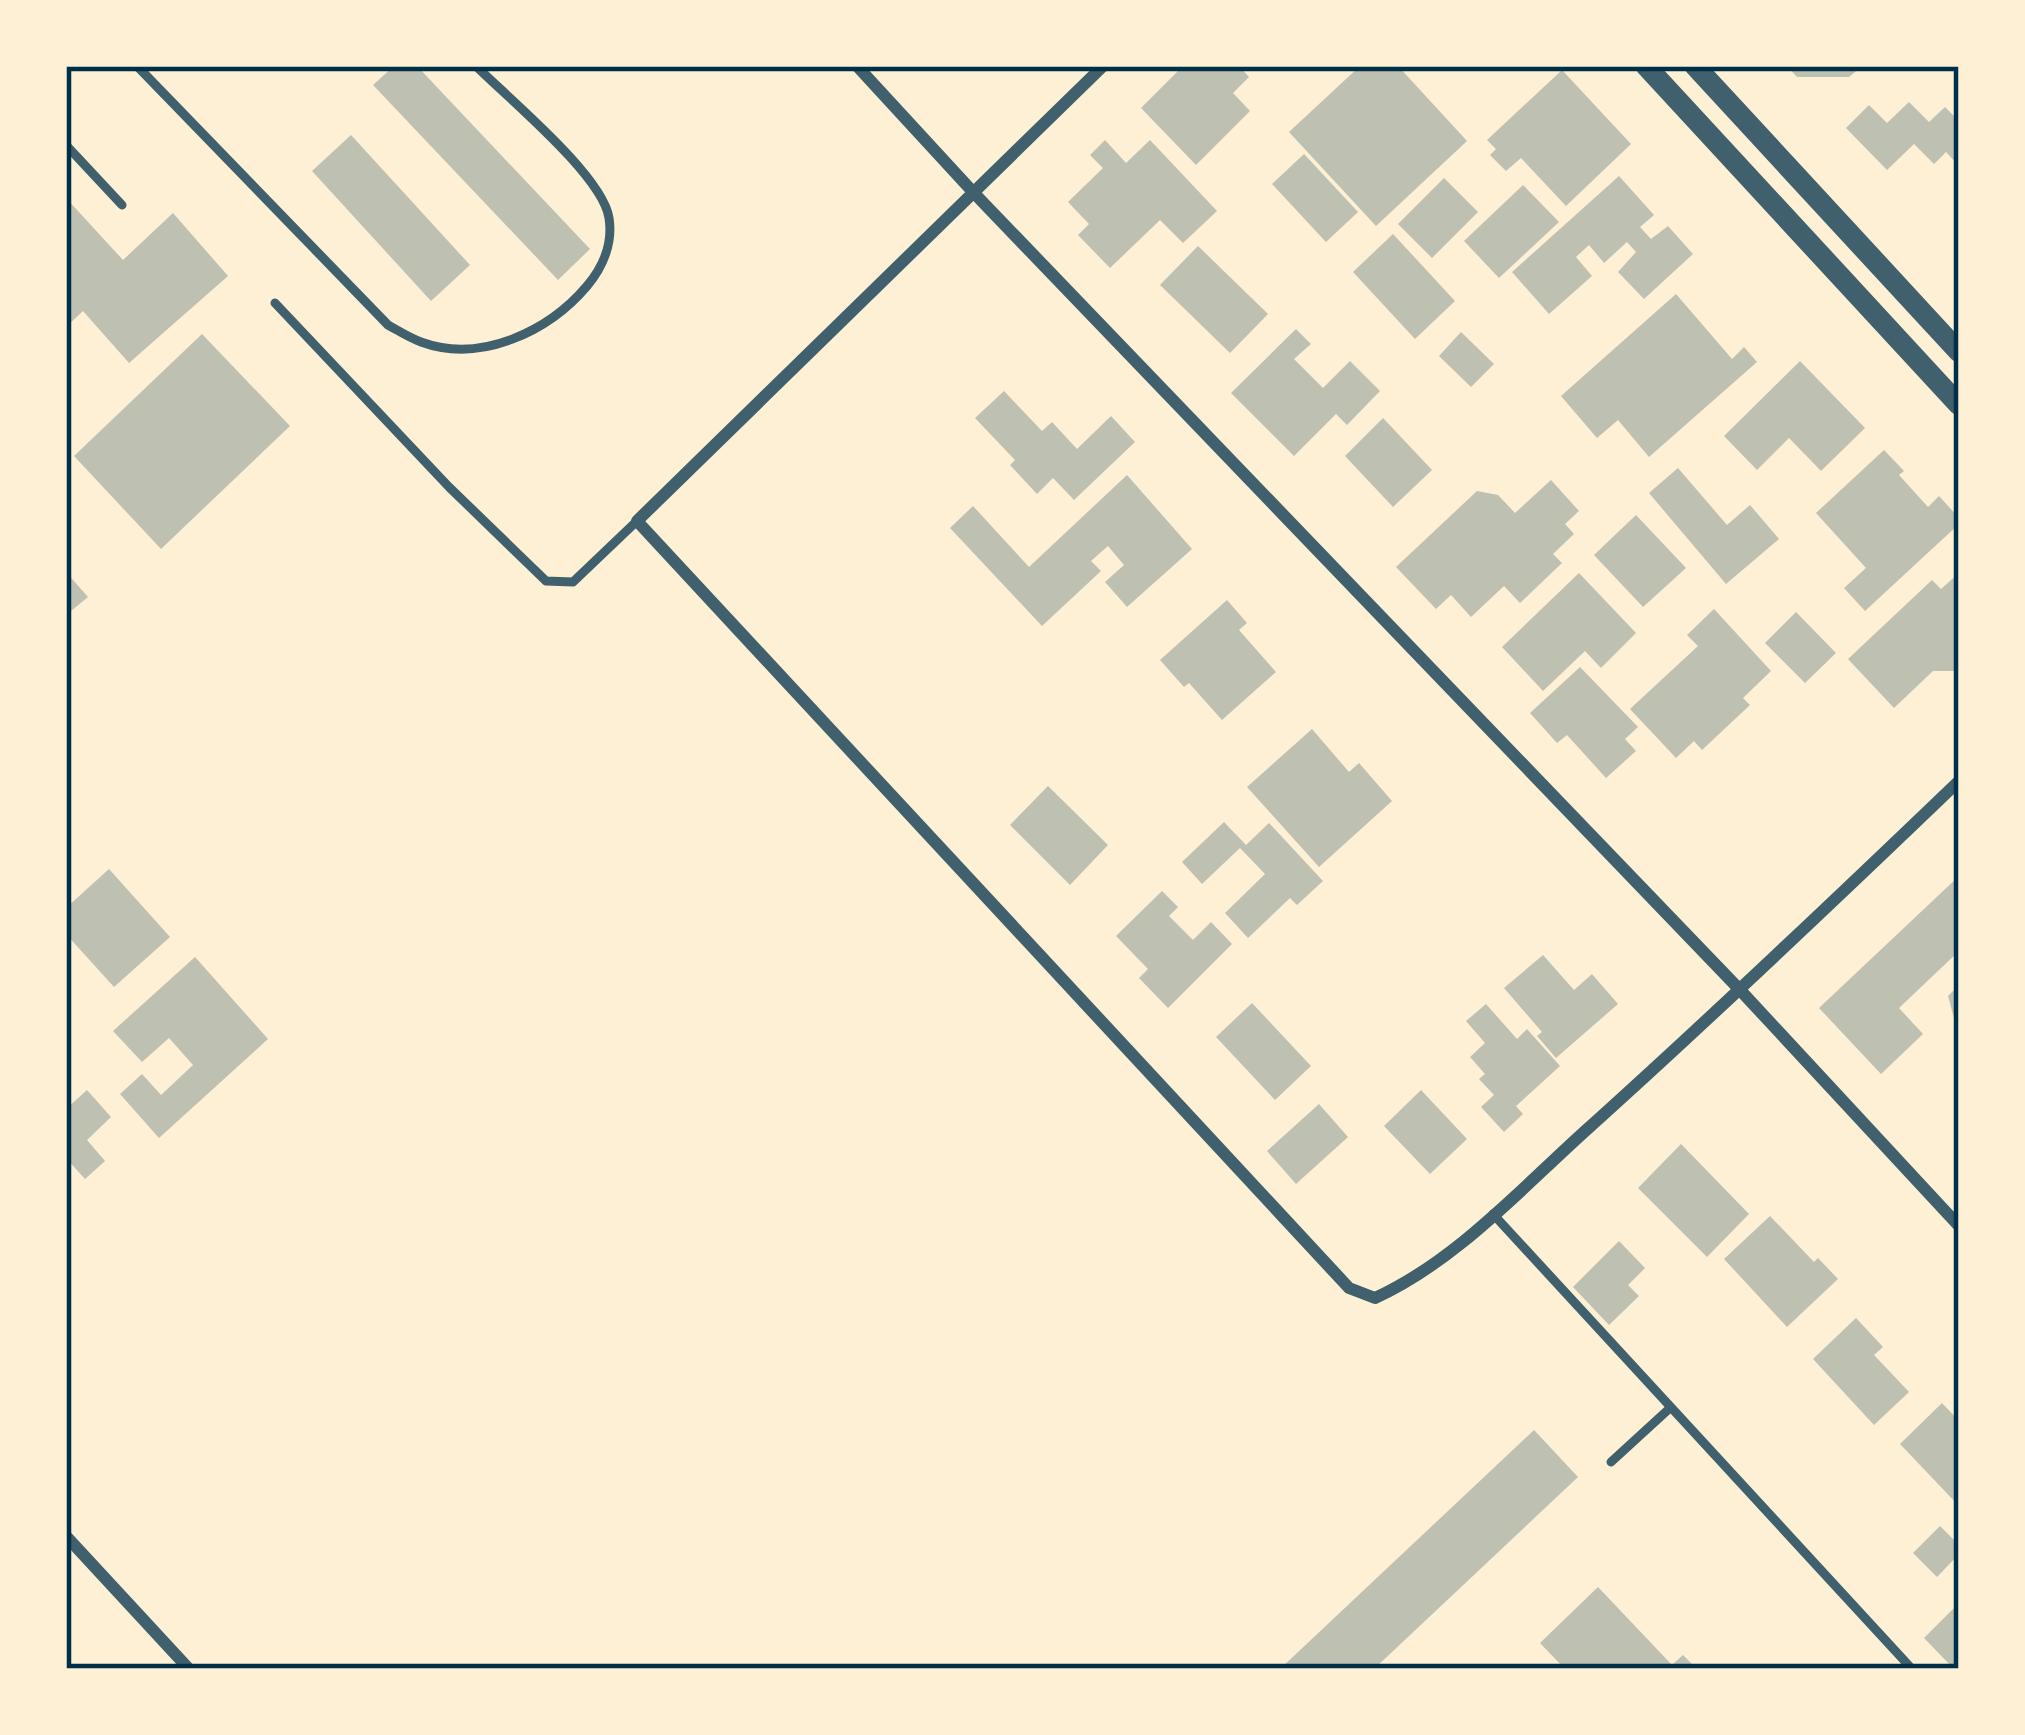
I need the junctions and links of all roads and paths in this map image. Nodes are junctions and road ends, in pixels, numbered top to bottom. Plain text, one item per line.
1 (137, 66) edge
2 (476, 66) edge
3 (857, 66) edge
4 (1103, 66) edge
5 (1646, 66) edge
6 (1695, 66) edge
7 (66, 146) edge
8 (973, 192) junction
9 (122, 205) dead end
10 (275, 303) dead end
11 (1959, 352) edge
12 (1959, 405) edge
13 (637, 521) junction
14 (1959, 781) edge
15 (1741, 991) junction
16 (1493, 1214) junction
17 (1959, 1226) edge
18 (1670, 1408) junction
19 (1611, 1462) dead end
20 (66, 1536) edge
21 (189, 1669) edge
22 (1912, 1669) edge

1 - 2 lane
3 - 8 street
4 - 8 street
5 - 12 street
6 - 11 street
7 - 9 lane
8 - 13 street
8 - 15 street
10 - 13 lane
13 - 16 street
14 - 15 street
15 - 16 street
15 - 17 street
16 - 18 lane
18 - 19 lane
18 - 22 lane
20 - 21 street

